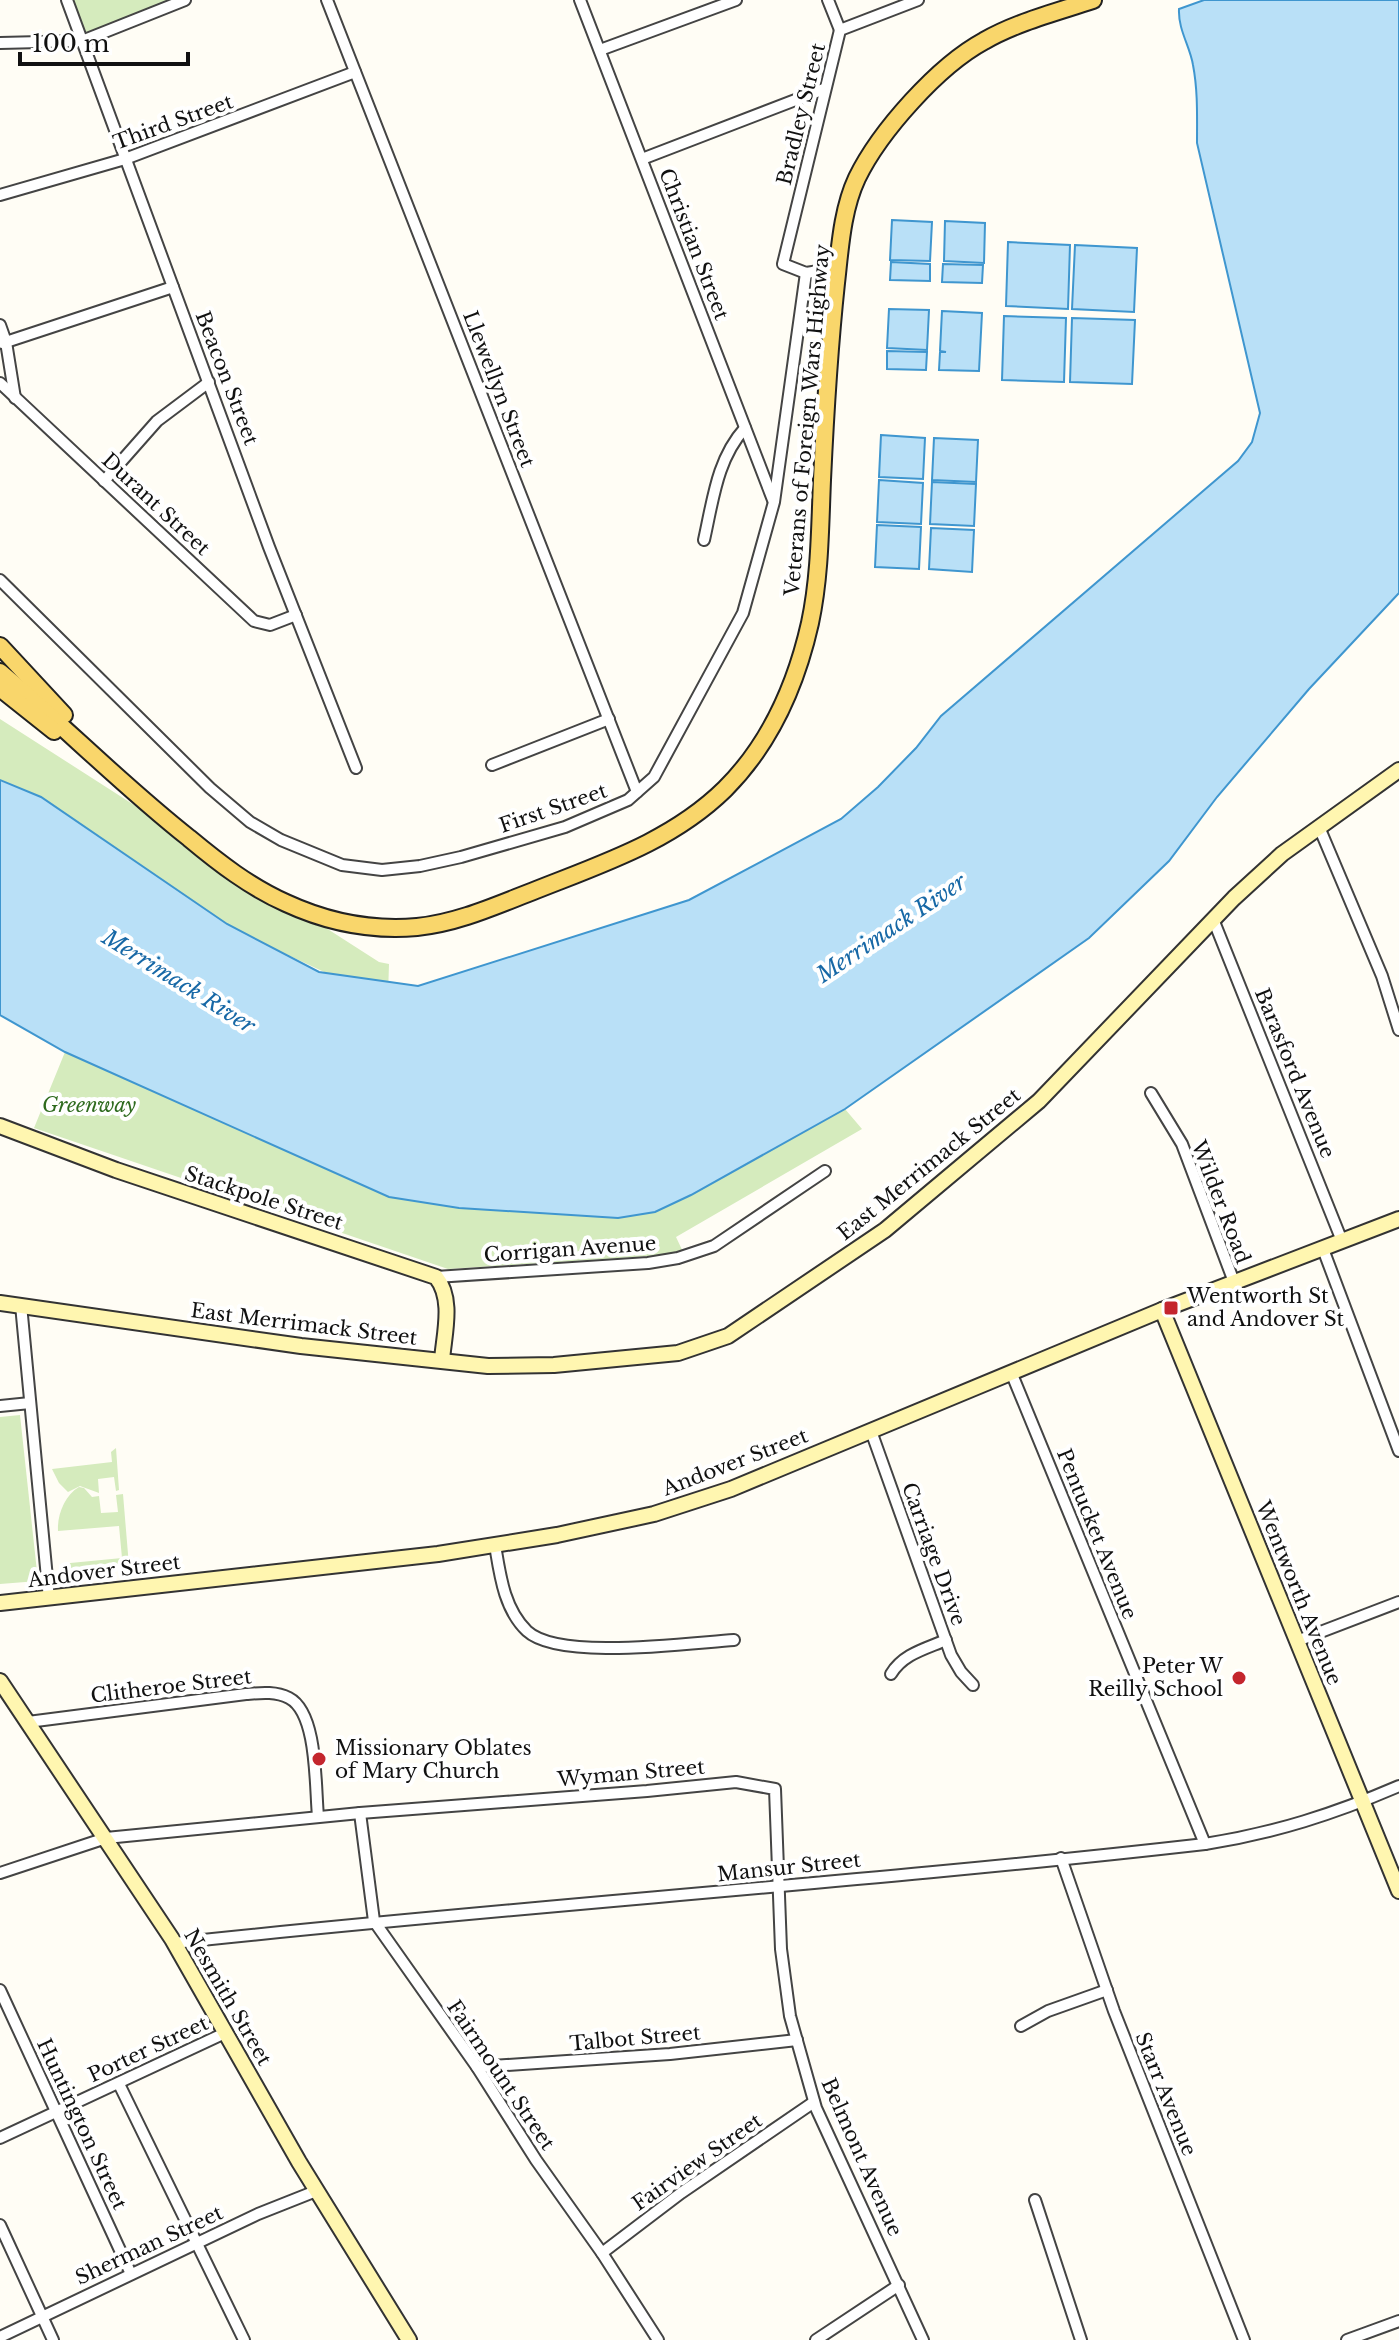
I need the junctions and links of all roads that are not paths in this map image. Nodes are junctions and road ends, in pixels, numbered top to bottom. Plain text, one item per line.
1 (67, 0) edge
2 (185, 0) edge
3 (327, 0) edge
4 (580, 0) edge
5 (736, 0) edge
6 (828, 0) edge
7 (918, 0) edge
8 (1093, 0) edge
9 (840, 30) junction
10 (82, 41) junction
11 (0, 43) edge
12 (600, 50) junction
13 (355, 72) junction
14 (824, 89) junction
15 (125, 159) junction
16 (642, 159) junction
17 (0, 195) edge
18 (838, 268) junction
19 (806, 273) junction
20 (173, 287) junction
21 (0, 325) edge
22 (3, 343) edge
23 (209, 382) junction
24 (0, 383) edge
25 (15, 398) junction
26 (745, 428) junction
27 (104, 481) junction
28 (774, 502) junction
29 (704, 540) dead end
30 (0, 580) edge
31 (296, 615) junction
32 (0, 646) edge
33 (0, 672) edge
34 (0, 688) edge
35 (0, 702) edge
36 (609, 719) junction
37 (492, 765) dead end
38 (356, 768) dead end
39 (1399, 770) edge
40 (116, 778) junction
41 (637, 792) junction
42 (1319, 827) junction
43 (1213, 919) junction
44 (1399, 1030) edge
45 (1151, 1093) dead end
46 (0, 1126) edge
47 (825, 1171) dead end
48 (1399, 1219) edge
49 (1342, 1241) junction
50 (1323, 1249) junction
51 (436, 1277) junction
52 (1234, 1282) junction
53 (0, 1303) edge
54 (21, 1305) junction
55 (1162, 1310) junction
56 (442, 1360) junction
57 (1011, 1372) junction
58 (30, 1403) junction
59 (0, 1406) edge
60 (871, 1431) junction
61 (1399, 1451) edge
62 (495, 1545) junction
63 (49, 1599) junction
64 (1399, 1602) edge
65 (0, 1603) edge
66 (734, 1640) dead end
67 (946, 1640) junction
68 (1297, 1641) junction
69 (891, 1674) dead end
70 (0, 1681) edge
71 (973, 1685) dead end
72 (28, 1722) junction
73 (1399, 1786) edge
74 (1363, 1802) junction
75 (360, 1813) junction
76 (318, 1816) junction
77 (106, 1838) junction
78 (1205, 1844) junction
79 (1061, 1858) junction
80 (0, 1873) edge
81 (778, 1887) junction
82 (1399, 1891) edge
83 (374, 1921) junction
84 (174, 1943) junction
85 (0, 1990) edge
86 (1107, 1990) junction
87 (1021, 2026) dead end
88 (225, 2033) junction
89 (797, 2040) junction
90 (477, 2067) junction
91 (119, 2084) junction
92 (814, 2102) junction
93 (56, 2111) junction
94 (0, 2138) edge
95 (316, 2191) junction
96 (1035, 2200) dead end
97 (0, 2225) edge
98 (199, 2243) junction
99 (602, 2253) junction
100 (131, 2274) junction
101 (899, 2285) junction
102 (43, 2316) junction
103 (1399, 2321) edge
104 (0, 2337) edge
105 (53, 2340) edge
106 (244, 2340) edge
107 (409, 2340) edge
108 (658, 2340) edge
109 (816, 2340) edge
110 (923, 2340) edge
111 (1081, 2340) edge
112 (1244, 2340) edge
113 (1347, 2340) edge

1 - 10 street, Beacon Street
2 - 10 street
3 - 13 street, Llewellyn Street
4 - 12 street, Christian Street
5 - 12 street
6 - 9 street
7 - 9 street, Bradley Street
8 - 18 main road, Veterans of Foreign Wars Highway
9 - 14 street, Bradley Street
10 - 11 street
10 - 15 street, Beacon Street
12 - 16 street, Christian Street
13 - 15 street, Third Street
13 - 36 street, Llewellyn Street
14 - 16 street
14 - 19 street, Bradley Street
15 - 17 street, Third Street
15 - 20 street, Beacon Street
16 - 26 street, Christian Street
18 - 19 street
18 - 40 main road, Veterans of Foreign Wars Highway
19 - 28 street, First Street
20 - 22 street
20 - 23 street, Beacon Street
21 - 22 street
22 - 25 street
23 - 27 street
23 - 31 street, Beacon Street
24 - 25 street, Durant Street
25 - 27 street, Durant Street
26 - 28 street, Christian Street
26 - 29 street
27 - 31 street, Durant Street
28 - 41 street, First Street
30 - 41 street, First Street
31 - 38 street, Beacon Street
32 - 40 main road
33 - 40 main road, Veterans of Foreign Wars Highway
34 - 40 main road, Veterans of Foreign Wars Highway
35 - 40 main road
36 - 37 street
36 - 41 street, Llewellyn Street
39 - 42 street, East Merrimack Street
42 - 43 street, East Merrimack Street
42 - 44 street
43 - 49 street, Barasford Avenue
43 - 56 street, East Merrimack Street
45 - 52 street, Wilder Road
46 - 51 street, Stackpole Street
47 - 51 street, Corrigan Avenue
48 - 49 street, Andover Street
49 - 50 street, Andover Street
50 - 52 street, Andover Street
50 - 61 street
51 - 56 street
52 - 55 street, Andover Street
53 - 54 street, East Merrimack Street
54 - 56 street, East Merrimack Street
54 - 58 street
55 - 57 street, Andover Street
55 - 68 street, Wentworth Avenue
57 - 60 street, Andover Street
57 - 78 street, Pentucket Avenue
58 - 59 street
58 - 63 street
60 - 62 street, Andover Street
60 - 67 street, Carriage Drive
62 - 63 street, Andover Street
62 - 66 street
63 - 65 street, Andover Street
64 - 68 street
67 - 69 street
67 - 71 street, Carriage Drive
68 - 74 street, Wentworth Avenue
70 - 72 street, Nesmith Street
72 - 76 street, Clitheroe Street
72 - 77 street, Nesmith Street
73 - 74 street, Mansur Street
74 - 78 street, Mansur Street
74 - 82 street, Wentworth Avenue
75 - 76 street, Wyman Street
75 - 81 street, Wyman Street
75 - 83 street, Fairmount Street
76 - 77 street, Wyman Street
77 - 80 street, Wyman Street
77 - 84 street, Nesmith Street
78 - 79 street, Mansur Street
79 - 81 street, Mansur Street
79 - 86 street, Starr Avenue
81 - 83 street, Mansur Street
81 - 89 street, Belmont Avenue
83 - 84 street, Mansur Street
83 - 90 street, Fairmount Street
84 - 88 street, Nesmith Street
85 - 93 street, Huntington Street
86 - 87 street
86 - 112 street, Starr Avenue
88 - 91 street, Porter Street
88 - 95 street, Nesmith Street
89 - 90 street, Talbot Street
89 - 92 street, Belmont Avenue
90 - 99 street, Fairmount Street
91 - 93 street, Porter Street
91 - 98 street
92 - 99 street, Fairview Street
92 - 101 street, Belmont Avenue
93 - 94 street, Porter Street
93 - 100 street, Huntington Street
95 - 98 street, Sherman Street
95 - 107 street, Nesmith Street
96 - 111 street
97 - 102 street
98 - 100 street, Sherman Street
98 - 106 street
99 - 108 street, Fairmount Street
100 - 102 street, Sherman Street
101 - 109 street
101 - 110 street, Belmont Avenue
102 - 104 street, Sherman Street
102 - 105 street
103 - 113 street

